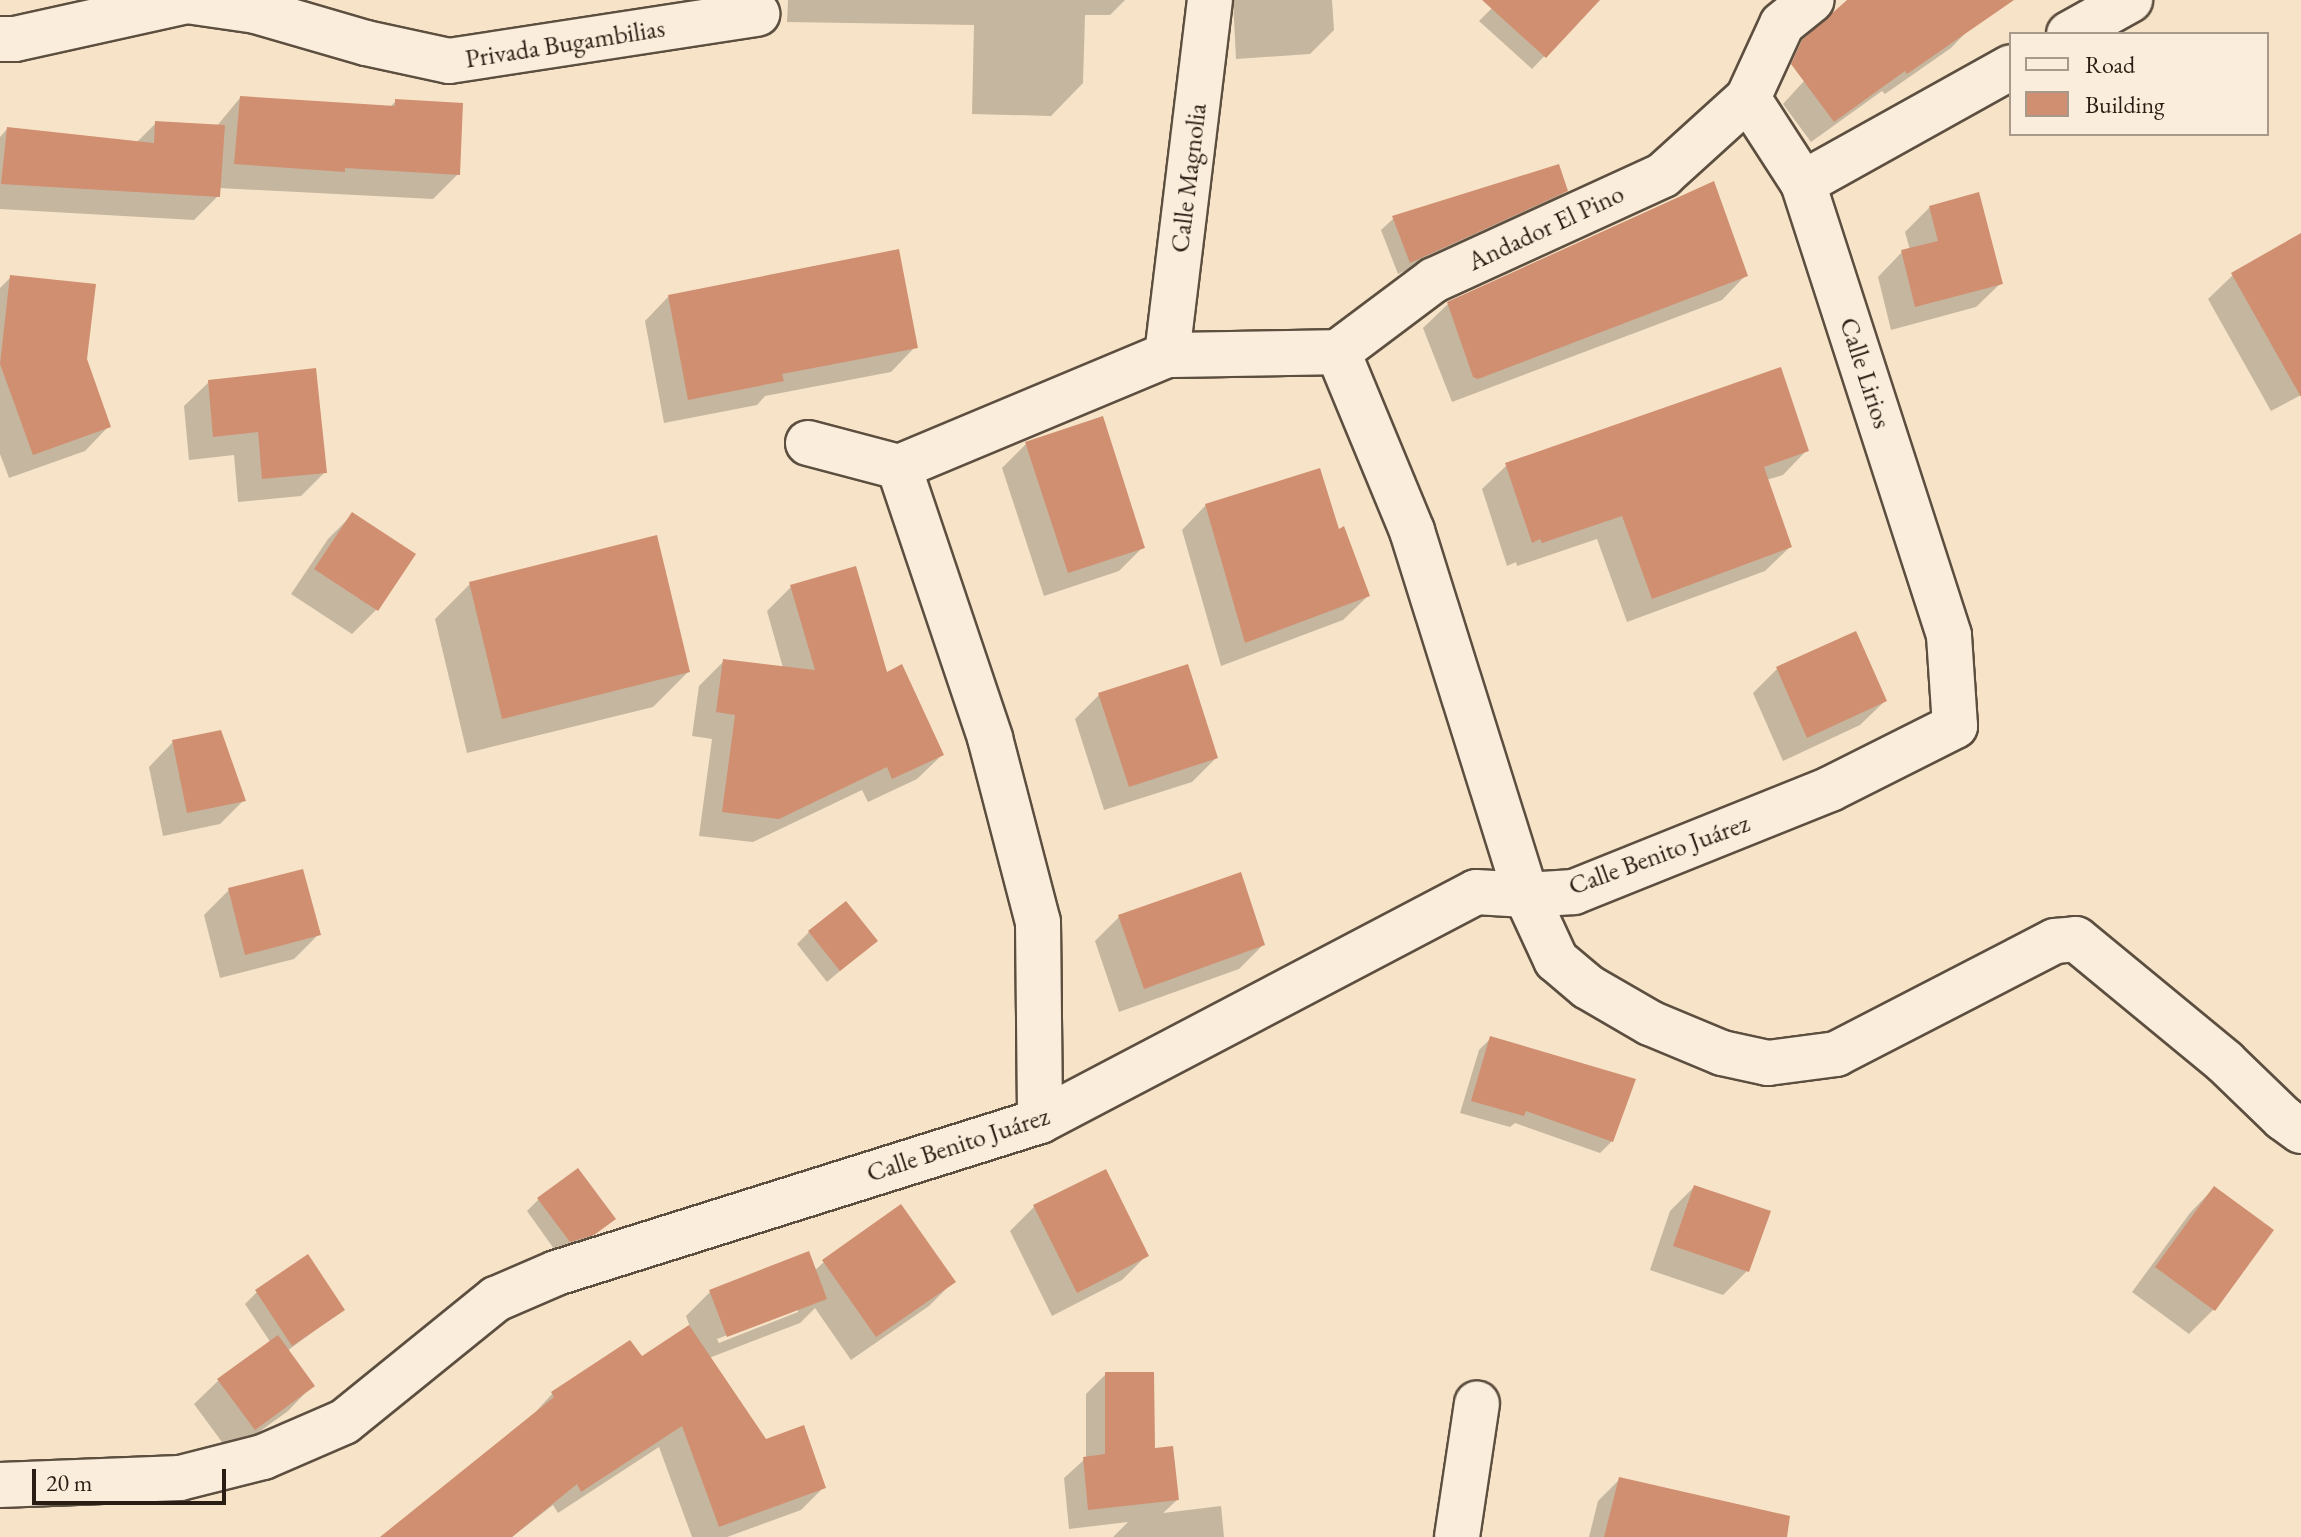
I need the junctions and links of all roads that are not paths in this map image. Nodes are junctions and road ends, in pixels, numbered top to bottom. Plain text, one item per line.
1 (1210, 0) edge
2 (1812, 0) edge
3 (2130, 0) edge
4 (187, 1) edge
5 (757, 14) dead end
6 (2073, 32) edge
7 (0, 39) edge
8 (2009, 68) edge
9 (1748, 98) junction
10 (1803, 183) junction
11 (1338, 352) junction
12 (1167, 355) junction
13 (808, 443) dead end
14 (899, 467) junction
15 (1907, 752) joint
16 (1526, 895) junction
17 (1040, 1121) junction
18 (2301, 1131) edge
19 (1477, 1403) dead end
20 (0, 1485) edge
21 (1457, 1537) edge

1 - 12 street, Calle Magnolia
2 - 9 street
3 - 6 street
4 - 5 street, Privada Bugambilias
4 - 7 street
8 - 10 street
9 - 10 street, Calle Lirios
9 - 11 street, Andador El Pino
10 - 15 street, Calle Lirios
11 - 12 street
11 - 16 street
12 - 14 street
13 - 14 street
14 - 17 street
15 - 16 street, Calle Benito Juárez
16 - 17 street, Calle Benito Juárez
16 - 18 street
17 - 20 street, Calle Benito Juárez
19 - 21 street

